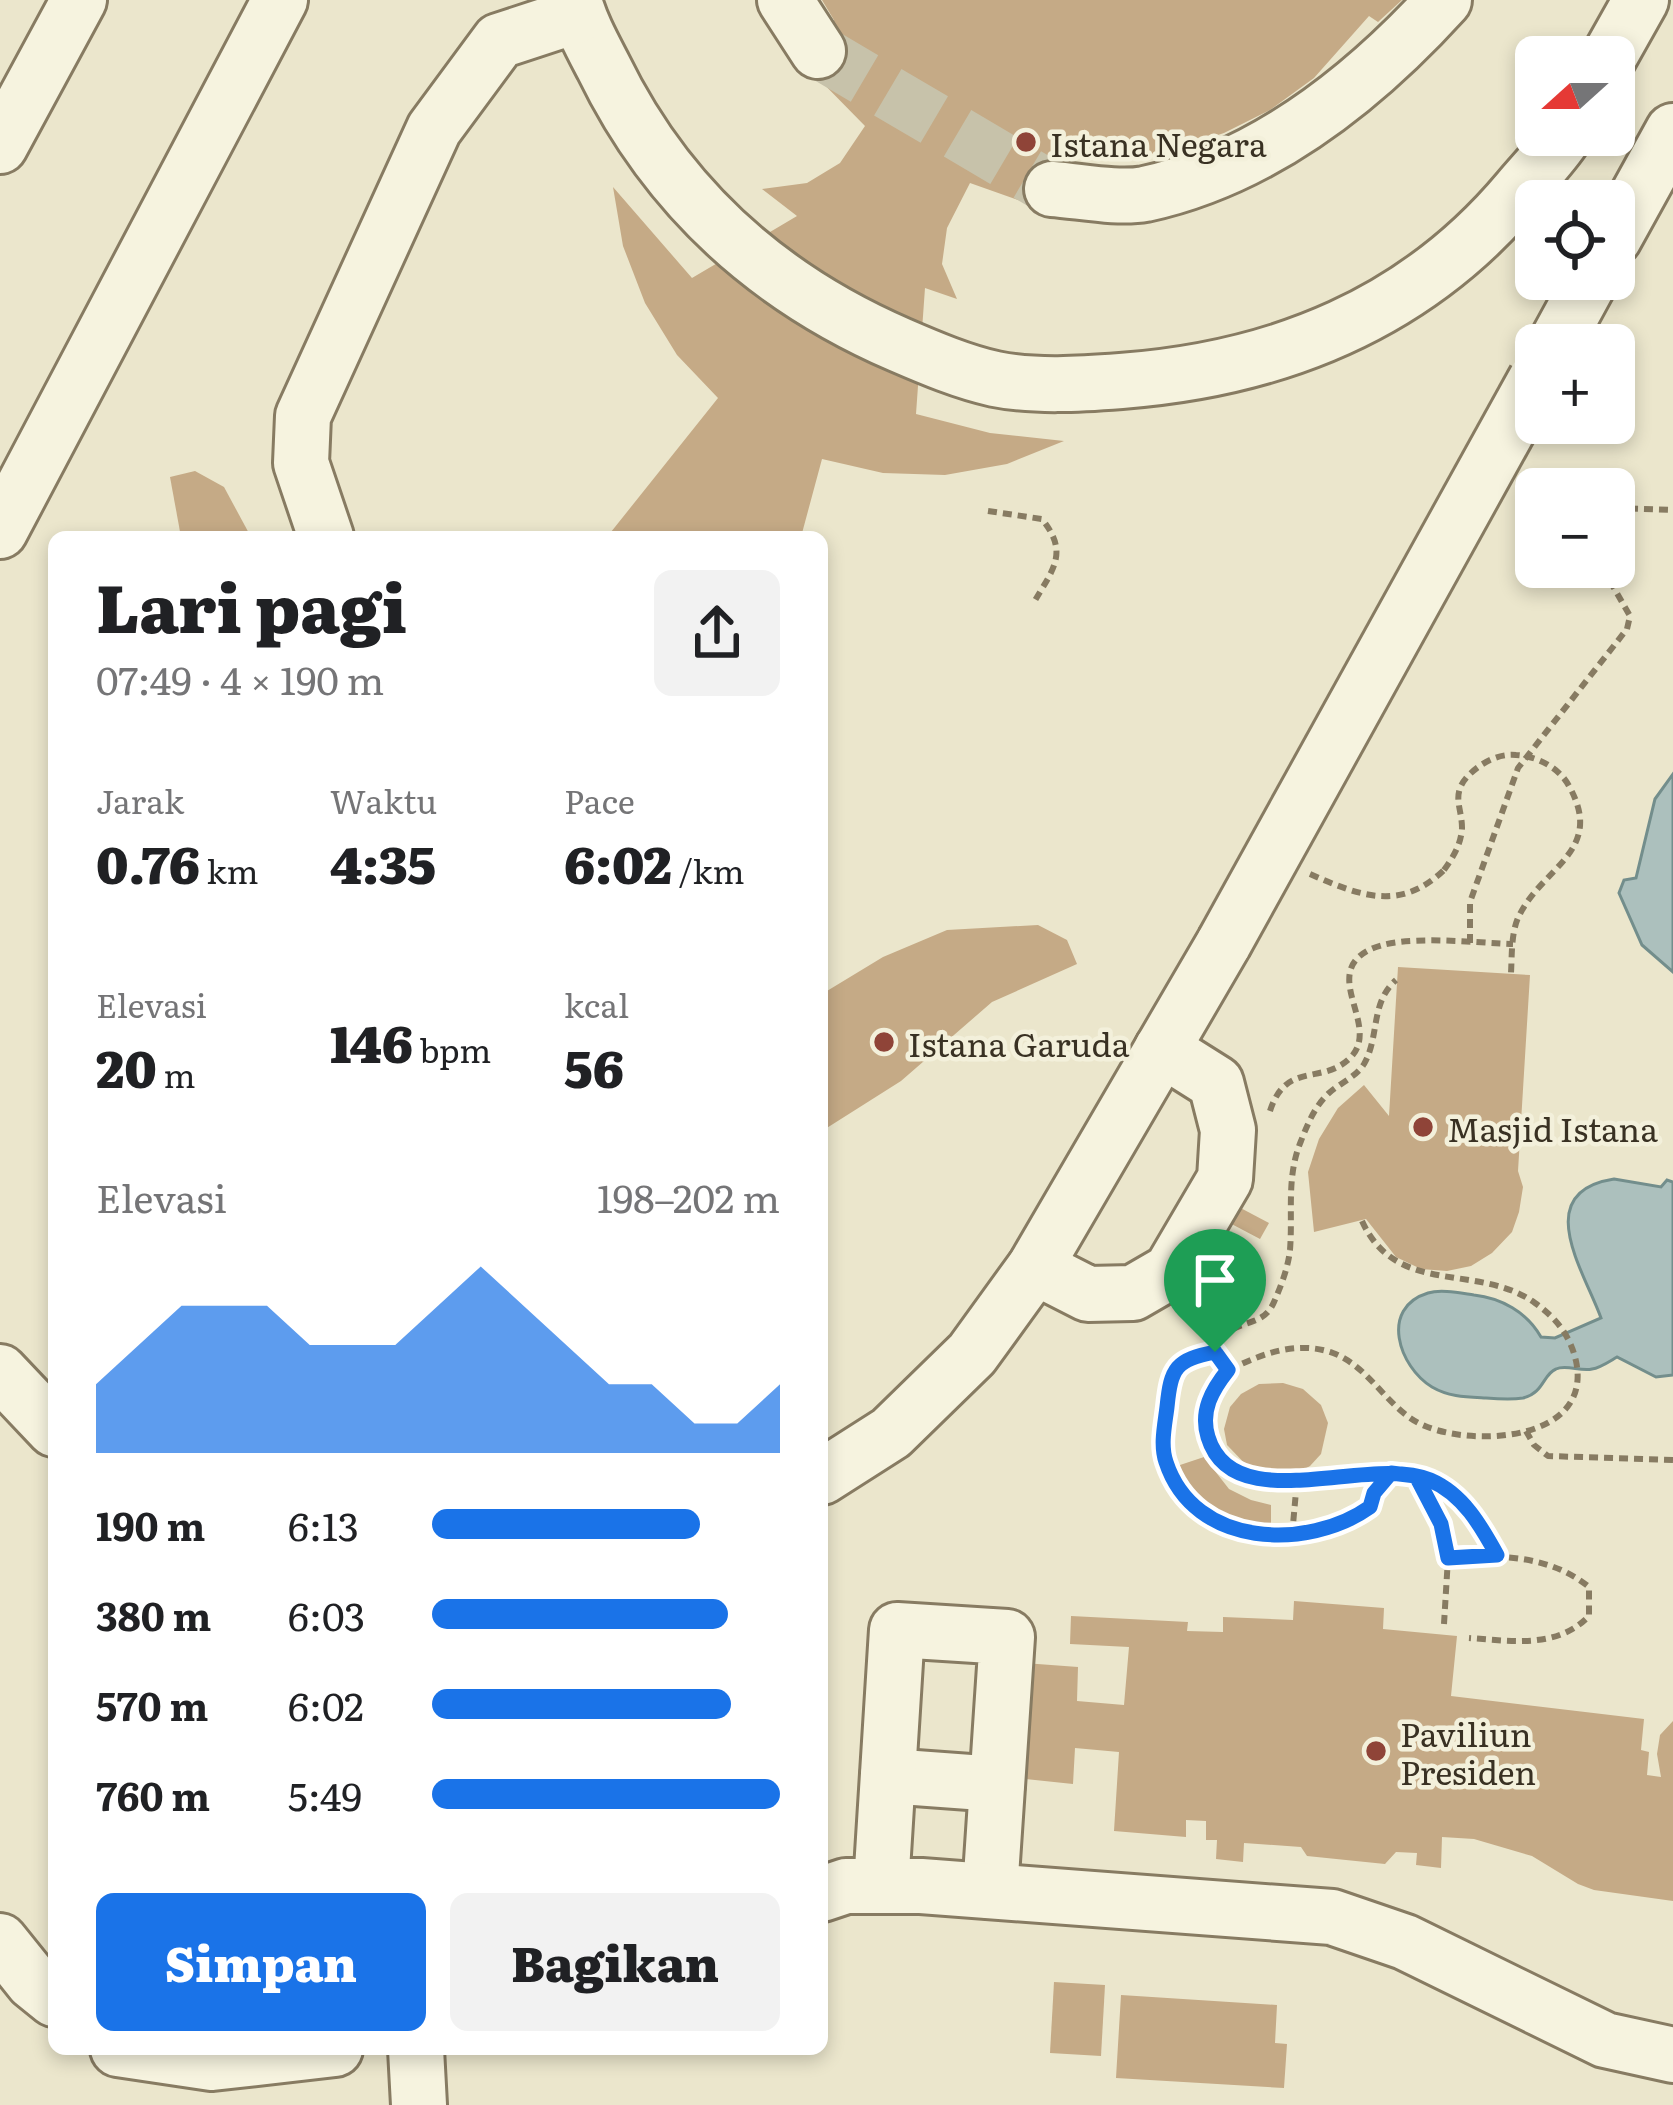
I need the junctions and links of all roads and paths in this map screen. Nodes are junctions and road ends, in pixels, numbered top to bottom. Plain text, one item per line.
1 (79, 0) edge
2 (280, 0) edge
3 (785, 0) edge
4 (1444, 0) edge
5 (576, 8) edge
6 (818, 51) tunnel mouth
7 (1673, 131) edge
8 (0, 146) edge
9 (1548, 156) edge
10 (1052, 189) tunnel mouth
11 (1635, 200) edge
12 (1515, 417) edge
13 (1635, 509) edge
14 (1673, 510) edge
15 (988, 512) dead end
16 (0, 531) edge
17 (324, 531) edge
18 (1614, 588) edge
19 (1033, 604) dead end
20 (1305, 872) dead end
21 (1470, 944) junction
22 (1514, 944) junction
23 (1511, 973) dead end
24 (1396, 980) dead end
25 (1162, 1049) junction
26 (1267, 1120) dead end
27 (1362, 1221) dead end
28 (1035, 1267) junction
29 (1215, 1352) junction
30 (1228, 1370) junction
31 (0, 1372) edge
32 (48, 1423) edge
33 (1526, 1431) junction
34 (1673, 1460) edge
35 (828, 1473) edge
36 (1391, 1473) junction
37 (1416, 1476) junction
38 (1297, 1480) junction
39 (1292, 1537) junction
40 (1497, 1555) junction
41 (1448, 1558) junction
42 (1444, 1624) dead end
43 (1468, 1638) dead end
44 (888, 1776) junction
45 (997, 1784) junction
46 (881, 1886) junction
47 (990, 1891) junction
48 (828, 1892) edge
49 (0, 1941) edge
50 (48, 1994) edge
51 (158, 2055) edge
52 (282, 2055) edge
53 (416, 2055) edge
54 (1673, 2055) edge
55 (419, 2105) edge

1 - 8 lane
2 - 16 lane
3 - 6 lane
4 - 10 lane
5 - 9 lane
5 - 17 lane
7 - 11 lane
12 - 25 lane, bridge
13 - 14 path
15 - 19 path
18 - 21 path
20 - 22 path, bridge
21 - 22 path
21 - 26 path
22 - 23 path, bridge
24 - 29 path
25 - 28 lane
25 - 28 lane
27 - 33 path
28 - 35 lane
29 - 30 path
29 - 39 path
30 - 33 path
30 - 38 path
31 - 32 lane
33 - 34 path
36 - 37 path
36 - 38 path
36 - 39 path
37 - 40 path
37 - 41 path
38 - 39 path
40 - 41 path
40 - 43 path
41 - 42 path
44 - 45 lane
44 - 45 lane
44 - 46 lane
45 - 47 lane
46 - 47 lane
46 - 48 lane
47 - 54 lane
49 - 50 lane
51 - 52 lane
53 - 55 lane

